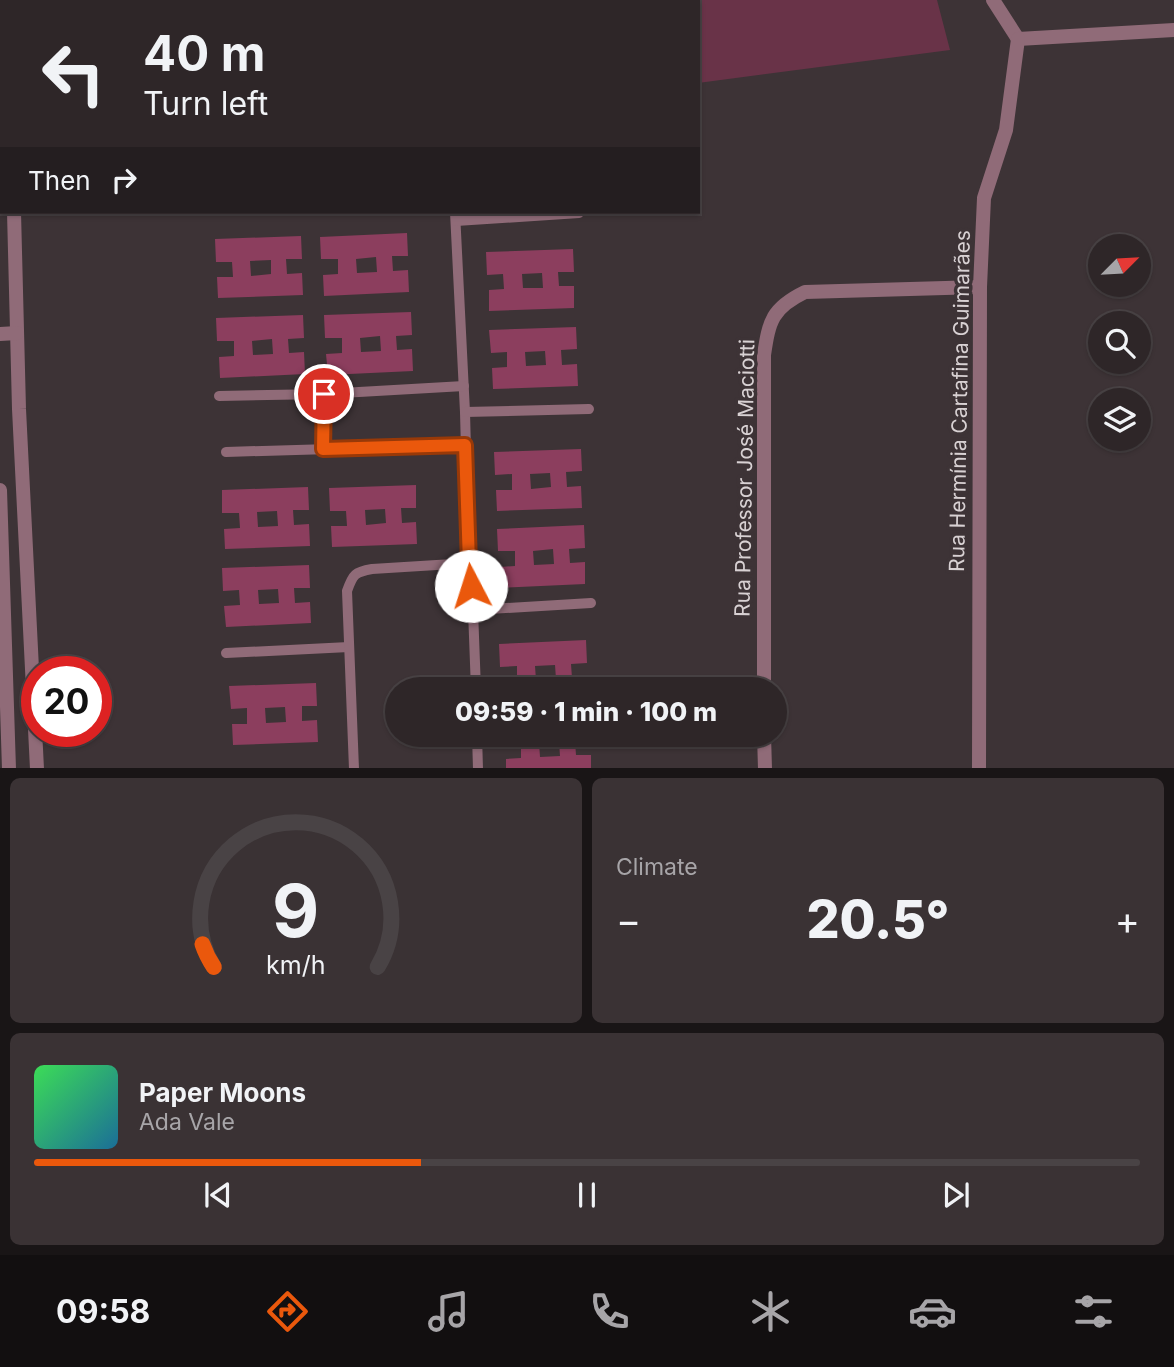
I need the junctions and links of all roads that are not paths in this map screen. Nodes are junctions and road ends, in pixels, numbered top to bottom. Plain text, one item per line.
1 (993, 0) edge
2 (1174, 30) edge
3 (1018, 39) junction
4 (13, 214) edge
5 (548, 214) edge
6 (456, 217) edge
7 (980, 286) junction
8 (17, 333) junction
9 (0, 334) edge
10 (464, 386) junction
11 (324, 394) junction
12 (219, 396) dead end
13 (589, 409) dead end
14 (465, 412) junction
15 (465, 445) junction
16 (323, 449) junction
17 (226, 452) dead end
18 (0, 490) edge
19 (469, 563) junction
20 (591, 603) dead end
21 (473, 610) junction
22 (349, 648) junction
23 (226, 653) dead end
24 (476, 677) edge
25 (764, 677) edge
26 (477, 747) edge
27 (764, 747) edge
28 (9, 768) edge
29 (37, 768) edge
30 (354, 768) edge
31 (478, 768) edge
32 (765, 768) edge
33 (979, 768) edge

1 - 3 street
2 - 3 street
3 - 7 street, Rua Hermínia Cartafina Guimarães
4 - 8 street
5 - 6 lane
6 - 10 lane
7 - 25 street, Rua Professor José Maciotti
7 - 33 street, Rua Hermínia Cartafina Guimarães
8 - 9 street
8 - 29 street
10 - 11 lane
10 - 14 lane
11 - 12 lane
11 - 16 lane
13 - 14 lane
14 - 15 lane
15 - 16 lane
15 - 19 lane
16 - 17 lane
18 - 28 street
19 - 21 lane
19 - 22 lane
20 - 21 lane
21 - 24 lane
22 - 23 lane
22 - 30 lane
26 - 31 lane
27 - 32 street

